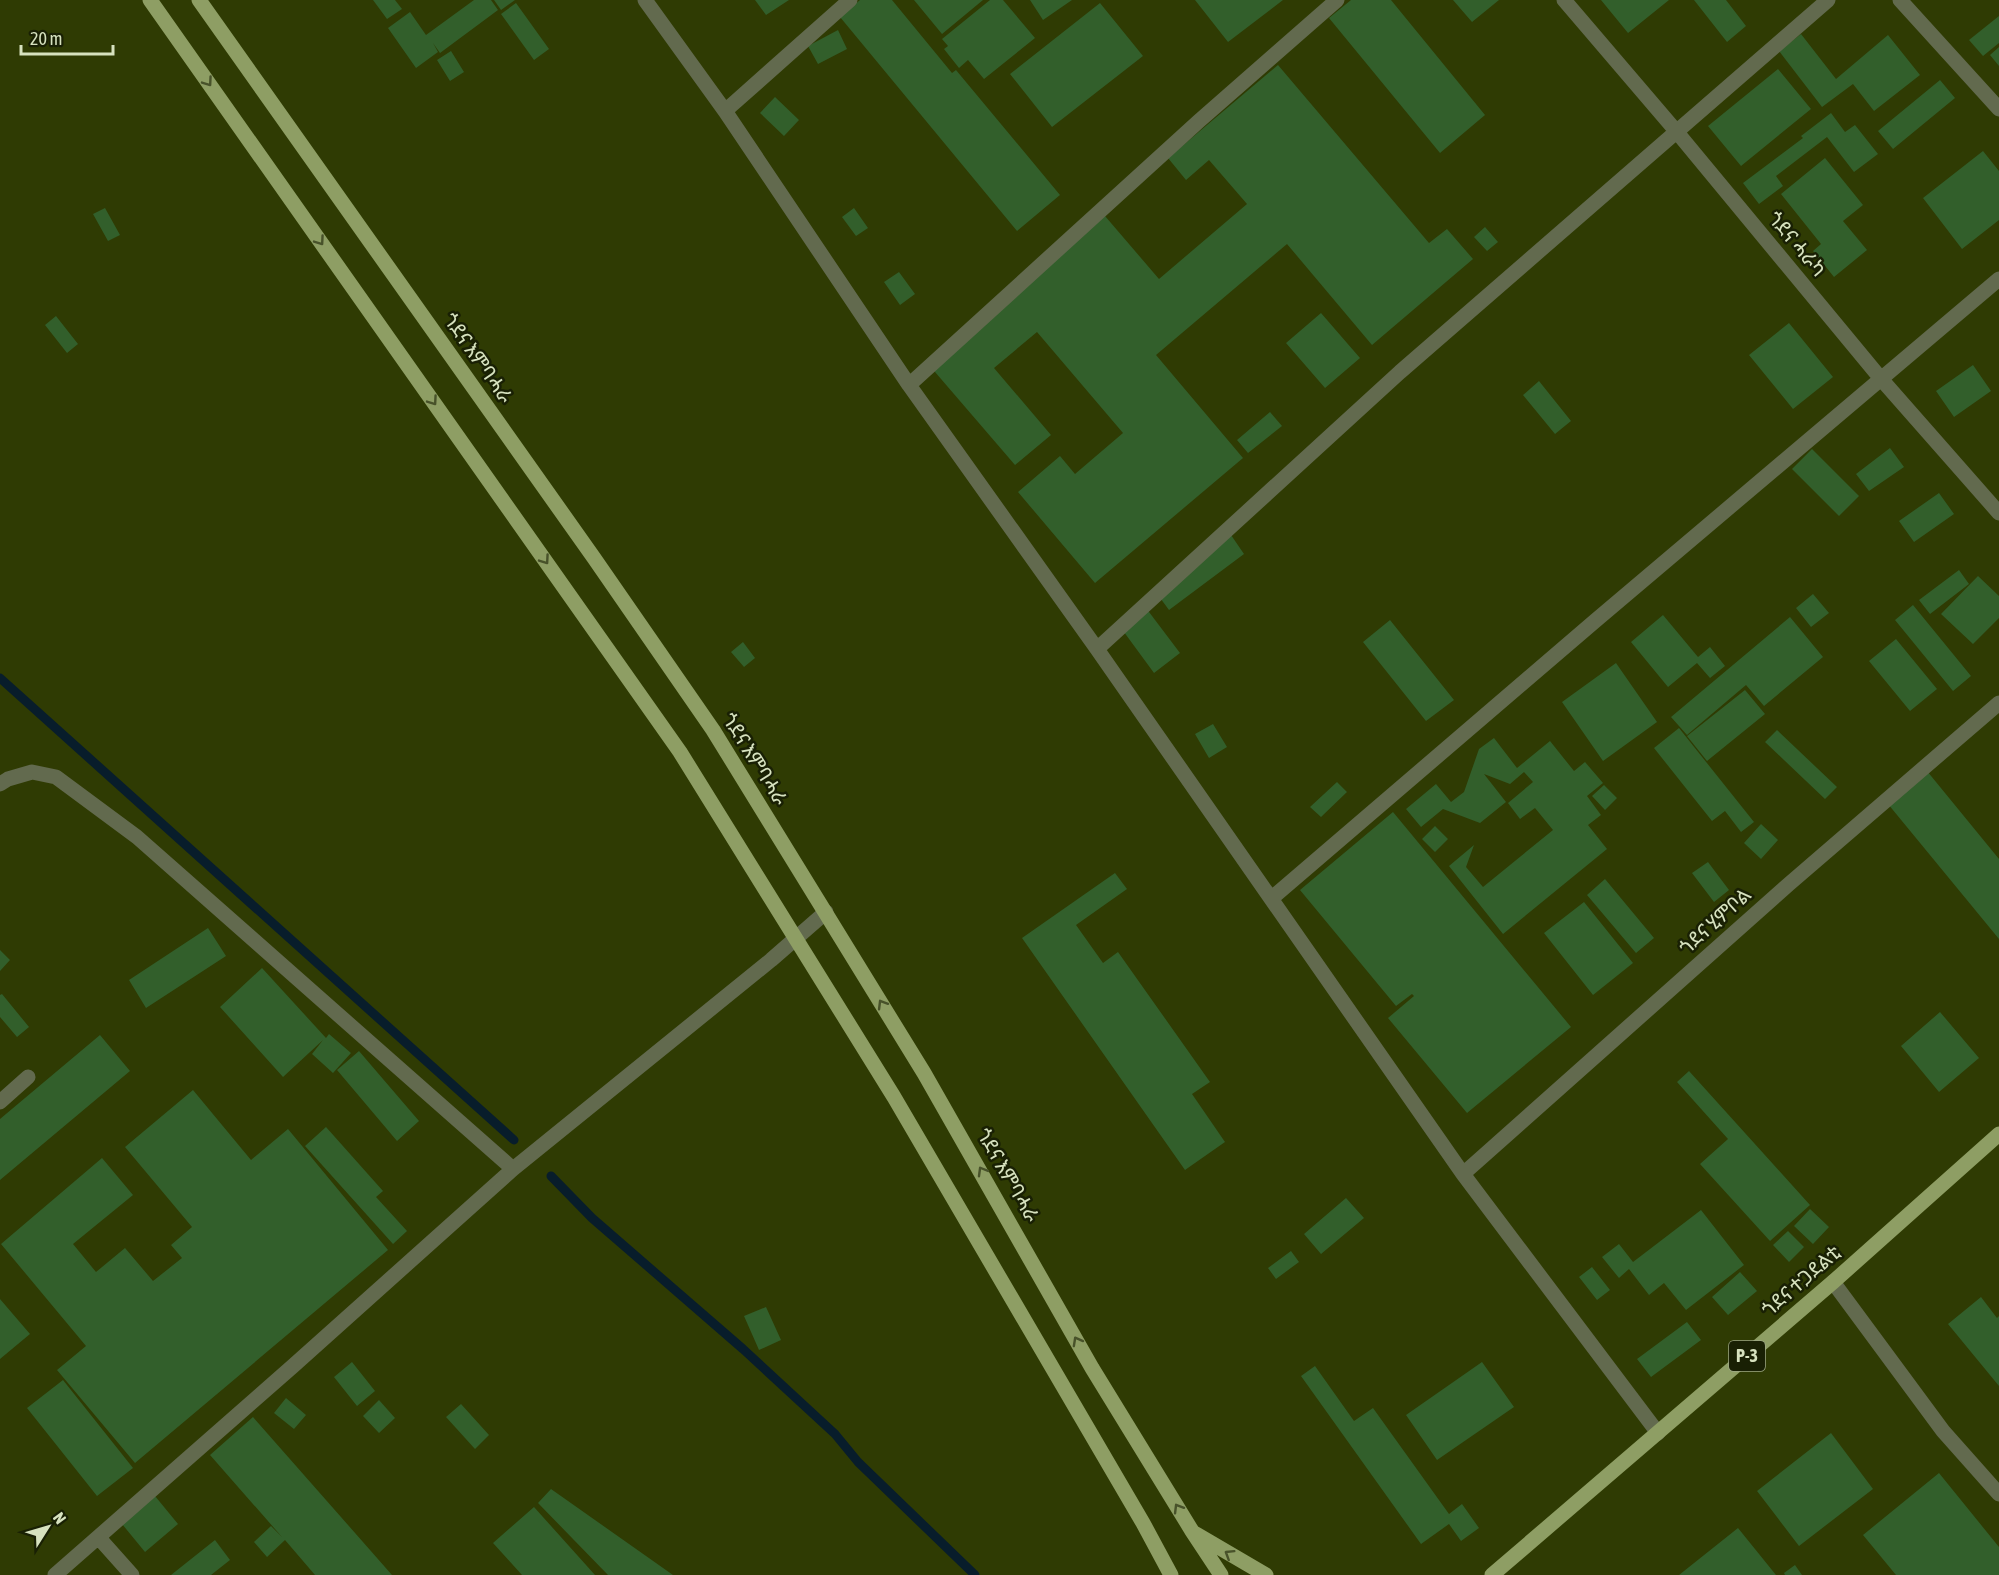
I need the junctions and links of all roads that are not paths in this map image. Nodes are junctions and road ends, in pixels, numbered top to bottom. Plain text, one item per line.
1 (150, 0) edge
2 (199, 0) edge
3 (645, 0) edge
4 (850, 0) edge
5 (1337, 0) edge
6 (1564, 0) edge
7 (1828, 0) edge
8 (1900, 0) edge
9 (1999, 109) edge
10 (725, 111) junction
11 (1676, 131) junction
12 (1999, 279) edge
13 (1882, 380) junction
14 (909, 385) junction
15 (1999, 513) edge
16 (1097, 649) junction
17 (1999, 703) edge
18 (0, 784) edge
19 (1272, 898) junction
20 (826, 912) junction
21 (796, 939) junction
22 (28, 1077) dead end
23 (0, 1102) edge
24 (1999, 1134) edge
25 (513, 1169) junction
26 (1463, 1174) junction
27 (1833, 1281) junction
28 (1658, 1433) junction
29 (1999, 1494) edge
30 (1192, 1531) junction
31 (99, 1538) junction
32 (55, 1575) edge
33 (132, 1575) edge
34 (1171, 1575) edge
35 (1221, 1575) edge
36 (1266, 1575) edge
37 (1492, 1575) edge

1 -> 21 main road
2 - 20 main road, ጎደና እምባሓራ
3 - 10 street
4 - 10 street
5 - 14 street
6 - 11 street, ጎደና ሓራካ
7 - 11 street
8 - 9 street
10 - 14 street
11 - 13 street, ጎደና ሓራካ
11 - 16 street
12 - 13 street
13 - 15 street, ጎደና ሓራካ
13 - 19 street
14 - 16 street
16 - 19 street
17 - 26 street, ጎደና ሂምቦል
18 - 25 street
19 - 26 street
20 - 21 street
30 -> 20 main road, ጎደና እምባሓራ
21 - 25 street
21 - 34 main road
22 - 23 street
24 - 27 main road, ጎደና ተጋደልቲ / P-3
25 - 31 street
26 - 28 street
27 - 28 main road, ጎደና ተጋደልቲ / P-3
27 - 29 street
28 - 37 main road, ጎደና ተጋደልቲ / P-3
30 - 35 main road, ጎደና እምባሓራ
36 -> 30 main road
31 - 32 street
31 - 33 street

